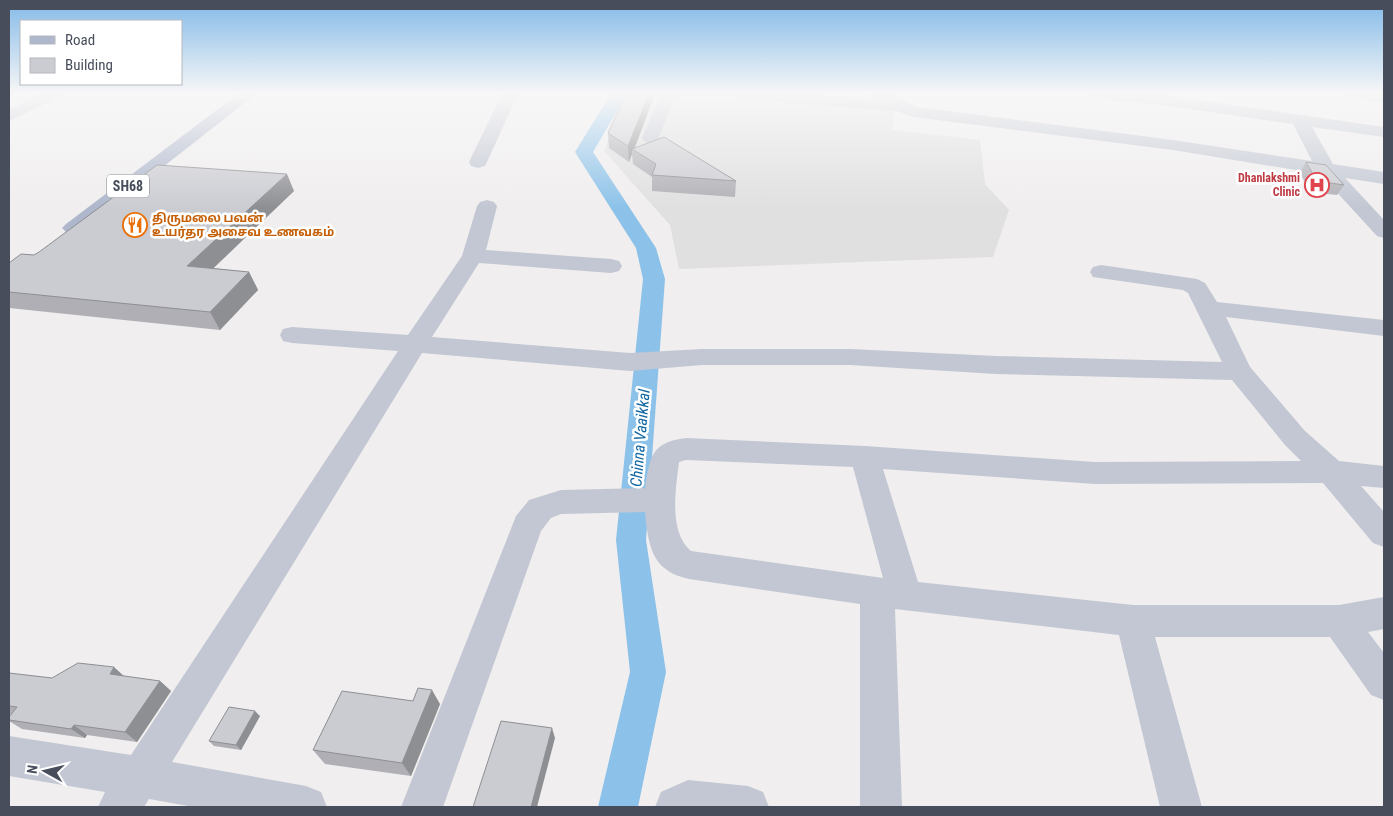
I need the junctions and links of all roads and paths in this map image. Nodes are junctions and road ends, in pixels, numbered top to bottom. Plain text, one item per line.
1 (198, 132) edge
2 (492, 132) edge
3 (654, 132) edge
4 (1071, 132) edge
5 (1306, 132) edge
6 (652, 138) dead end
7 (478, 162) dead end
8 (1326, 169) junction
9 (1384, 178) edge
10 (487, 206) dead end
11 (1384, 232) edge
12 (55, 242) edge
13 (473, 256) junction
14 (611, 266) dead end
15 (1101, 272) dead end
16 (1209, 308) junction
17 (1384, 328) edge
18 (292, 335) dead end
19 (415, 344) junction
20 (1239, 371) junction
21 (865, 457) junction
22 (1331, 472) junction
23 (1384, 477) edge
24 (639, 501) junction
25 (1384, 534) edge
26 (891, 593) junction
27 (1384, 614) edge
28 (1133, 620) junction
29 (1339, 621) junction
30 (1384, 682) edge
31 (9, 756) edge
32 (129, 792) edge
33 (306, 807) edge
34 (422, 807) edge
35 (676, 807) edge
36 (748, 807) edge
37 (881, 807) edge
38 (1181, 807) edge

1 - 12 main road, SH68
2 - 7 street
3 - 6 street
4 - 8 street
5 - 8 street
8 - 9 street
8 - 11 street
10 - 13 street
13 - 14 street
13 - 19 street
15 - 16 street
16 - 17 street
16 - 20 street
18 - 19 street
19 - 20 street
19 - 32 street
20 - 22 street
21 - 22 street
21 - 24 street
21 - 26 street
22 - 23 street
22 - 25 street
24 - 26 street
24 - 34 street
26 - 28 street
26 - 37 street
27 - 29 street
28 - 29 street
28 - 38 street
29 - 30 street
31 - 32 street
32 - 33 street
35 - 36 street

